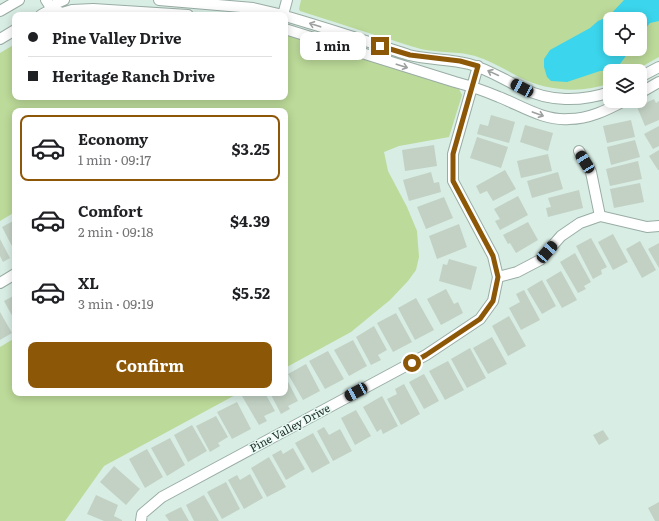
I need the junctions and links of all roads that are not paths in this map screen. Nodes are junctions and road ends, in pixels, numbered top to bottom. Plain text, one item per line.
1 (19, 0) edge
2 (64, 0) edge
3 (159, 0) edge
4 (287, 0) edge
5 (49, 4) edge
6 (116, 5) edge
7 (0, 11) edge
8 (61, 12) edge
9 (65, 12) edge
10 (166, 12) edge
11 (270, 12) edge
12 (284, 12) edge
13 (288, 17) edge
14 (288, 29) edge
15 (12, 32) edge
16 (0, 39) edge
17 (478, 66) junction
18 (659, 67) edge
19 (647, 73) edge
20 (659, 82) edge
21 (472, 87) junction
22 (647, 89) edge
23 (603, 94) edge
24 (611, 108) edge
25 (579, 151) dead end
26 (600, 216) junction
27 (659, 226) edge
28 (12, 276) edge
29 (498, 277) junction
30 (0, 283) edge
31 (141, 521) edge

1 - 7 street
2 - 5 street
3 - 11 street
4 - 12 street
5 - 8 street
6 - 9 street
6 - 10 street
17 -> 13 street
14 -> 21 street
15 - 16 street
17 - 21 street, Pine Valley Drive
23 -> 17 street
18 - 19 street
20 - 22 street
21 -> 24 street
21 - 29 street, Pine Valley Drive
25 - 26 street
26 - 27 street
26 - 29 street
28 - 30 street
29 - 31 street, Pine Valley Drive

